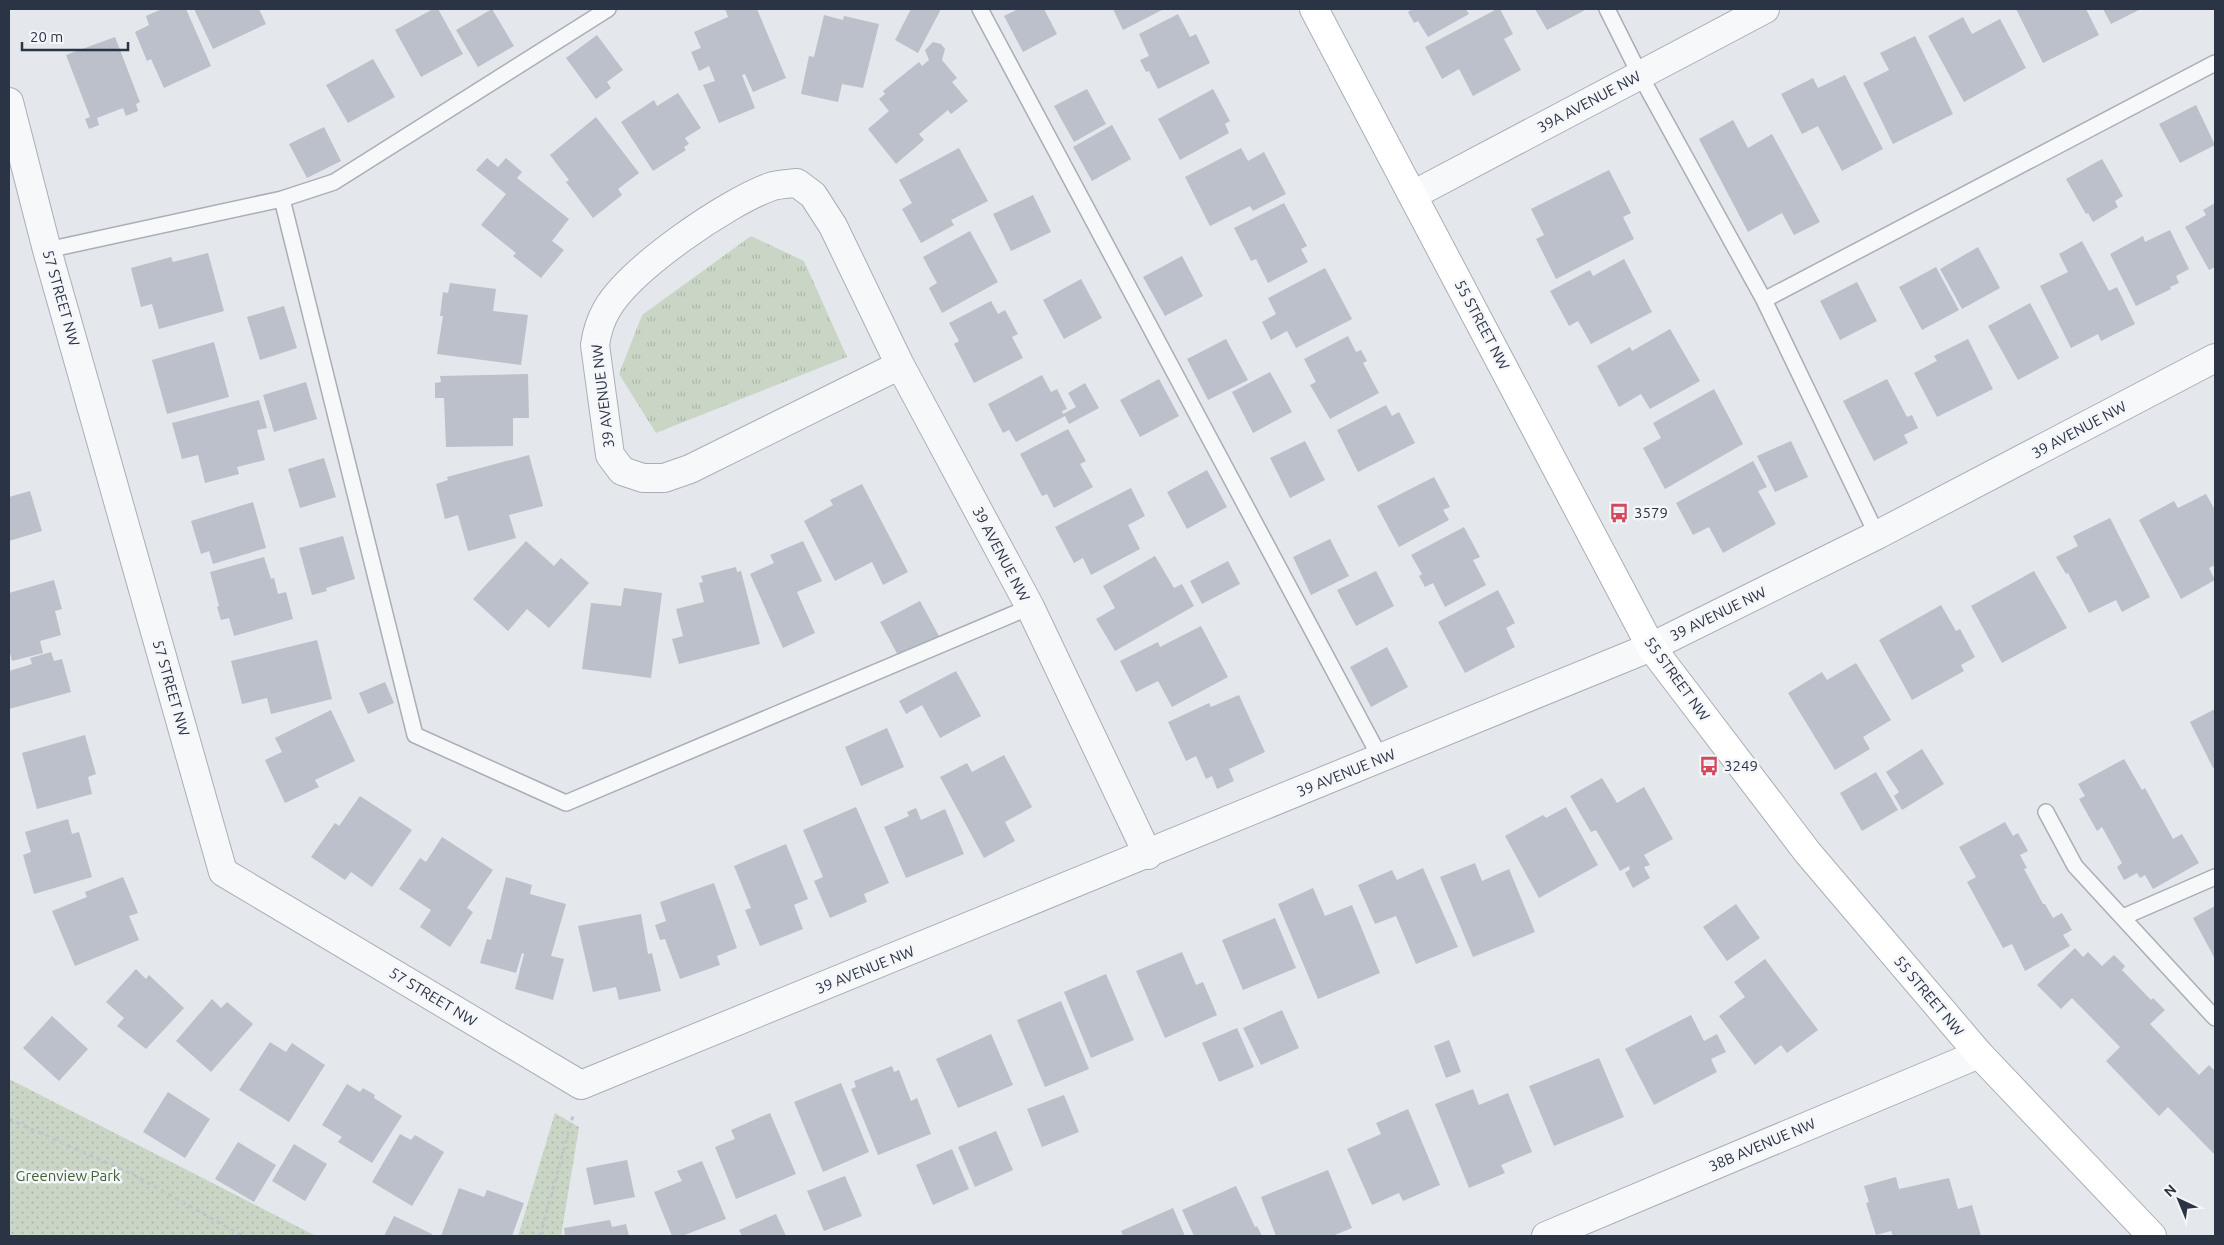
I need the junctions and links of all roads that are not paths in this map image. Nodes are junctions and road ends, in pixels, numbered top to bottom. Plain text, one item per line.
1 (608, 9) edge
2 (980, 9) edge
3 (1314, 9) edge
4 (1607, 9) edge
5 (1765, 9) edge
6 (2215, 63) edge
7 (1640, 75) junction
8 (9, 102) edge
9 (1413, 195) junction
10 (282, 200) junction
11 (47, 250) junction
12 (1764, 300) junction
13 (2215, 358) edge
14 (900, 365) junction
15 (1877, 535) junction
16 (1030, 608) junction
17 (1651, 647) junction
18 (1381, 759) junction
19 (2046, 812) dead end
20 (1148, 855) junction
21 (2215, 877) edge
22 (2123, 917) junction
23 (2215, 1018) edge
24 (1979, 1054) junction
25 (581, 1085) joint
26 (1546, 1236) edge
27 (2152, 1236) edge

1 - 10 lane
2 - 18 lane
3 - 9 street, 55 STREET NW
4 - 7 lane
5 - 7 street, 39A AVENUE NW
6 - 12 lane
7 - 9 street, 39A AVENUE NW
7 - 12 lane
8 - 11 street, 57 STREET NW
9 - 17 street, 55 STREET NW
10 - 11 lane
10 - 16 lane
11 - 25 street, 57 STREET NW
12 - 15 lane
13 - 15 street, 39 AVENUE NW
14 - 14 street, 39 AVENUE NW
14 - 16 street, 39 AVENUE NW
15 - 17 street, 39 AVENUE NW
16 - 20 street, 39 AVENUE NW
17 - 18 street, 39 AVENUE NW
17 - 24 street, 55 STREET NW
18 - 20 street, 39 AVENUE NW
19 - 22 lane
20 - 25 street, 39 AVENUE NW
21 - 22 lane
22 - 23 lane
24 - 26 street, 38B AVENUE NW
24 - 27 street, 55 STREET NW

